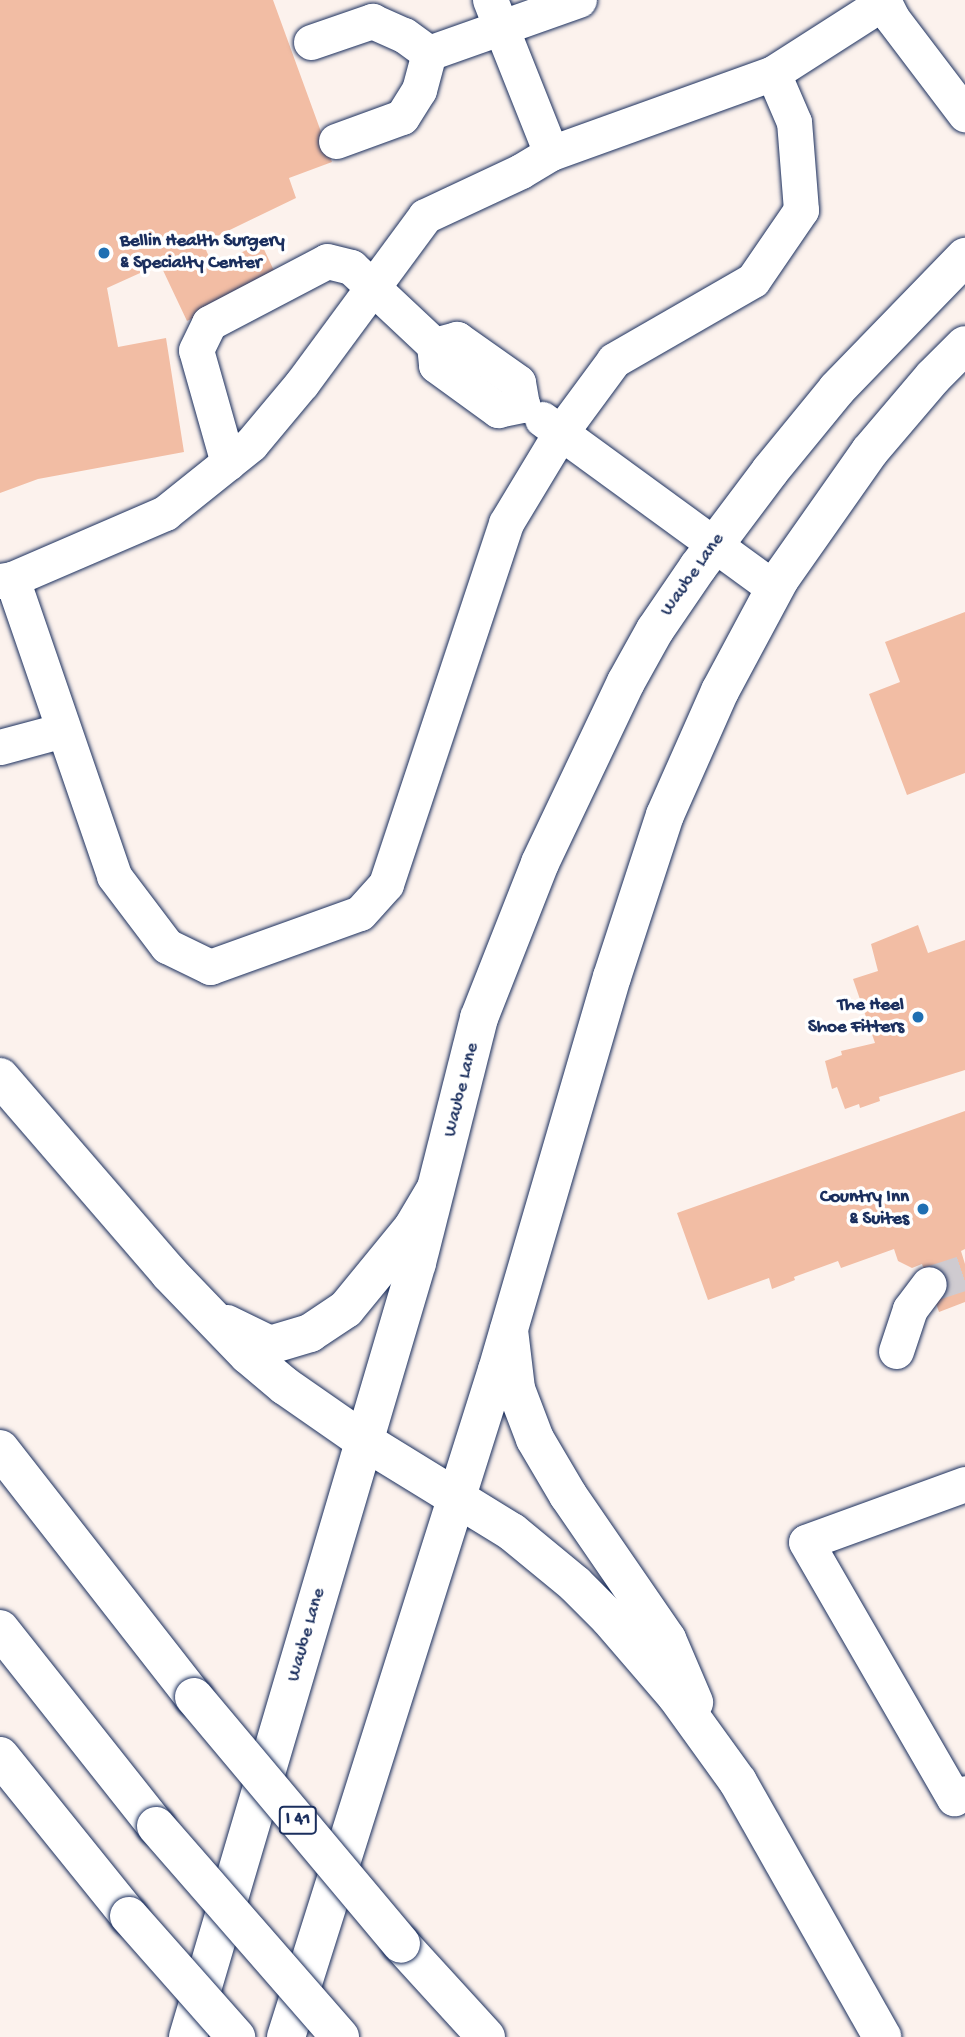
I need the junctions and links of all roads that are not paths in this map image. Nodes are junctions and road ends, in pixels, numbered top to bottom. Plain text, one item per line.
1 (579, 0) edge
2 (884, 1) edge
3 (495, 14) edge
4 (311, 41) dead end
5 (429, 53) junction
6 (773, 73) junction
7 (965, 114) edge
8 (337, 141) dead end
9 (551, 153) junction
10 (965, 257) edge
11 (371, 288) junction
12 (965, 345) edge
13 (561, 432) junction
14 (228, 463) junction
15 (714, 545) junction
16 (6, 580) edge
17 (774, 588) junction
18 (64, 730) junction
19 (0, 747) edge
20 (0, 1077) edge
21 (435, 1190) junction
22 (929, 1284) tunnel mouth
23 (209, 1315) junction
24 (509, 1330) junction
25 (896, 1351) dead end
26 (364, 1441) junction
27 (0, 1449) edge
28 (965, 1484) edge
29 (456, 1496) junction
30 (0, 1629) edge
31 (703, 1731) junction
32 (0, 1756) edge
33 (965, 1793) edge
34 (188, 2037) edge
35 (236, 2037) edge
36 (286, 2037) edge
37 (340, 2037) edge
38 (486, 2037) edge
39 (882, 2037) edge

1 - 3 street
2 - 6 street
2 - 7 street
3 - 5 street
3 - 9 street
4 - 5 street
5 - 8 street
6 - 9 street
6 - 13 street
9 - 11 street
10 - 15 main road, Waube Lane
11 - 13 street
11 - 14 street
11 - 14 street
12 - 17 main road
13 - 15 street
13 - 18 street
14 - 16 street
15 - 17 street
15 - 21 main road, Waube Lane
16 - 18 street
17 - 24 main road
18 - 19 street
20 - 23 main road
21 - 23 main road
21 - 26 main road, Waube Lane
22 - 25 street
23 - 26 main road
24 - 29 main road
24 - 31 main road
26 - 29 main road
26 - 34 main road, Waube Lane
27 - 38 main road, I 41, bridge
28 - 33 street
29 - 31 main road
29 - 36 main road
30 - 37 main road, bridge
31 - 39 main road
32 - 35 main road, bridge

